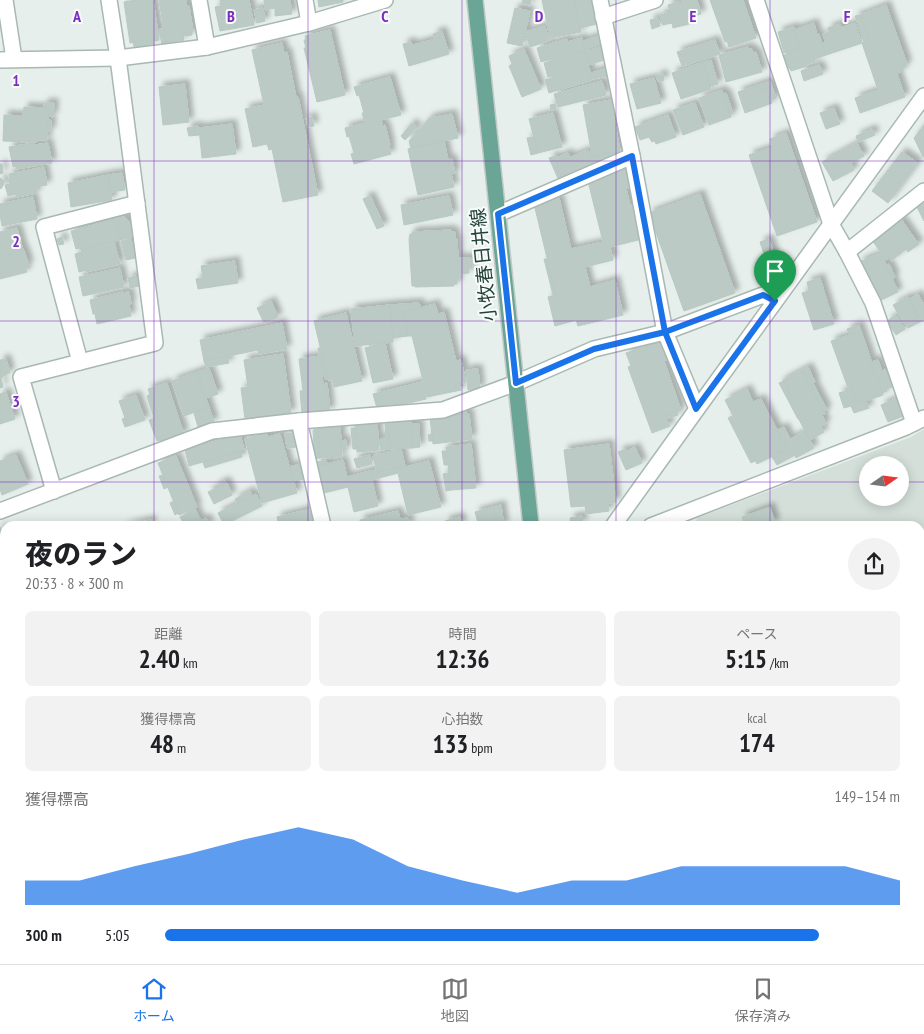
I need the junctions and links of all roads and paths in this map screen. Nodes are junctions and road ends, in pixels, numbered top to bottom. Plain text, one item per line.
1 (4, 0) edge
2 (109, 0) edge
3 (199, 0) edge
4 (304, 0) edge
5 (385, 0) edge
6 (475, 0) edge
7 (600, 0) edge
8 (655, 0) edge
9 (756, 0) edge
10 (603, 17) junction
11 (308, 23) junction
12 (207, 47) junction
13 (118, 58) junction
14 (7, 60) edge
15 (924, 96) edge
16 (632, 156) junction
17 (924, 191) edge
18 (137, 203) junction
19 (498, 214) junction
20 (831, 224) junction
21 (847, 252) junction
22 (775, 301) junction
23 (665, 332) junction
24 (80, 362) junction
25 (516, 383) junction
26 (696, 409) junction
27 (919, 420) edge
28 (299, 421) junction
29 (54, 491) junction
30 (0, 511) edge
31 (684, 520) edge
32 (322, 521) edge
33 (530, 521) edge
34 (617, 521) edge

1 - 14 street
2 - 13 street
3 - 12 street
4 - 11 street
5 - 11 street
6 - 19 main road, 小牧春日井線
7 - 10 street
8 - 10 street
9 - 20 street
10 - 16 street
11 - 12 street
12 - 13 street
13 - 14 street
13 - 18 street
15 - 20 street
16 - 19 street
16 - 23 street
17 - 21 street
18 - 24 street
18 - 24 street
19 - 25 main road, 小牧春日井線
20 - 21 street
20 - 22 street
21 - 27 street
22 - 23 street
22 - 26 street
23 - 25 street
23 - 26 street
24 - 29 street
25 - 28 street
25 - 33 main road, 小牧春日井線
26 - 34 street
27 - 31 street
28 - 29 street
28 - 32 street
29 - 30 street

